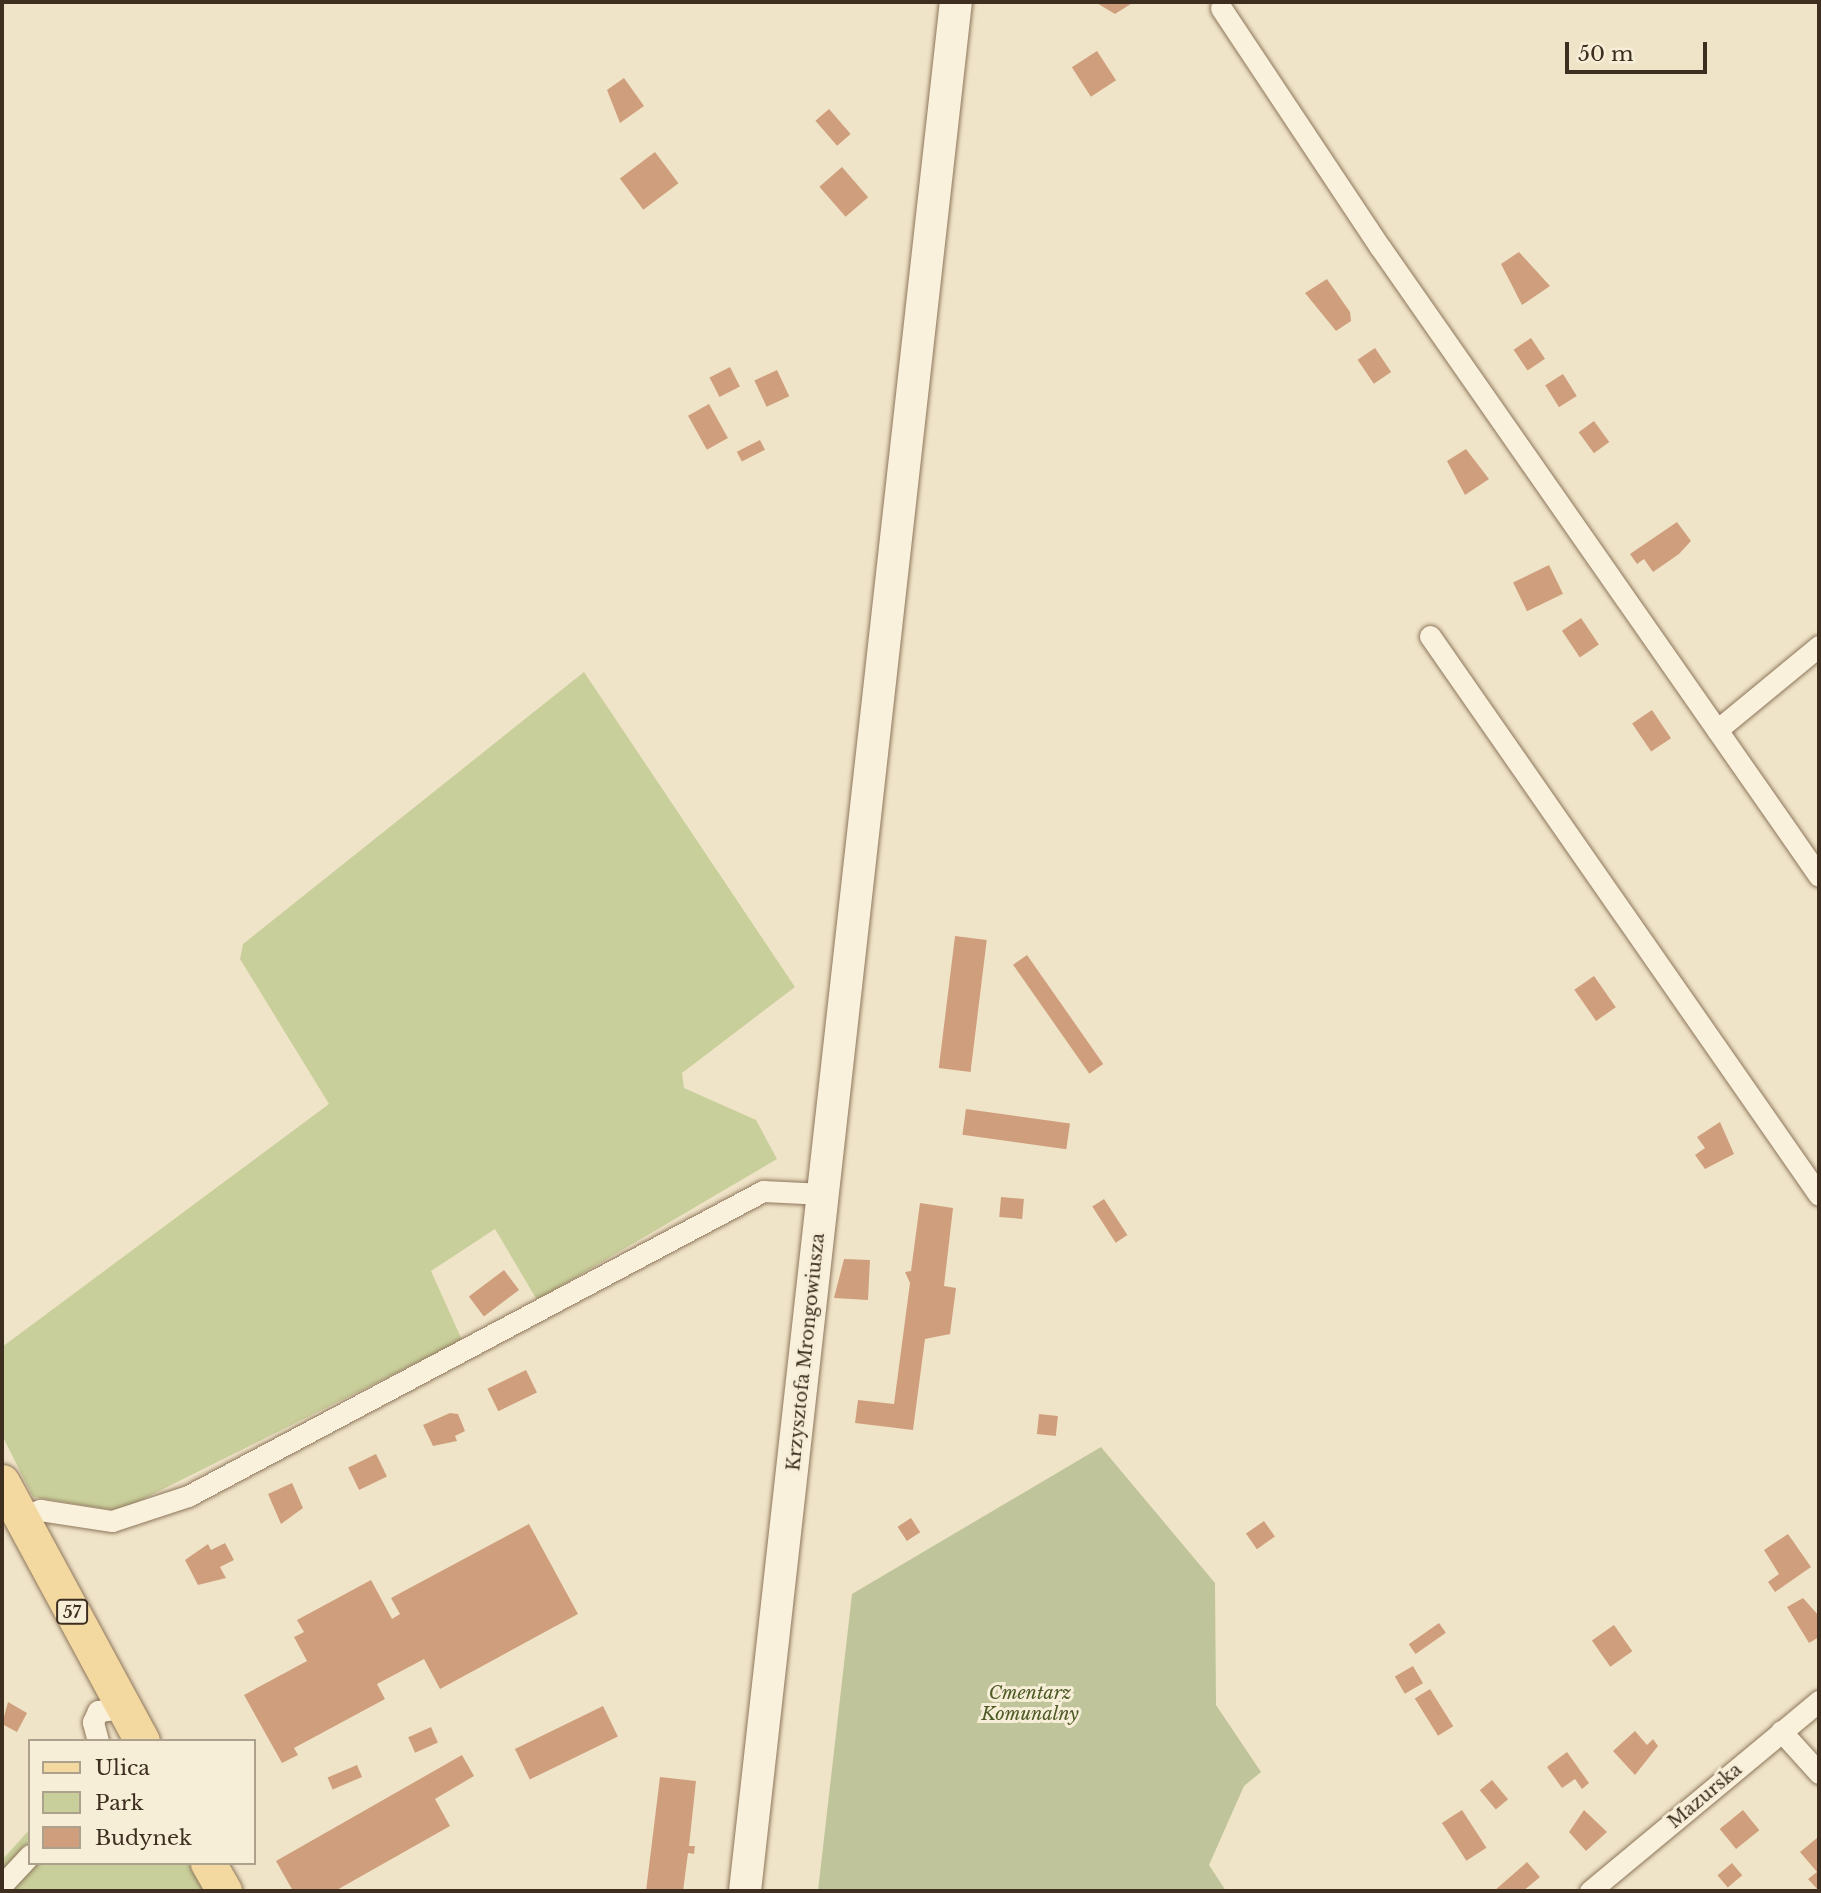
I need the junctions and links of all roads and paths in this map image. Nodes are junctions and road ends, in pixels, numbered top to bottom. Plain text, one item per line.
1 (956, 2) edge
2 (1222, 4) edge
3 (1430, 636) dead end
4 (1819, 646) edge
5 (1717, 730) junction
6 (1819, 876) edge
7 (824, 1194) junction
8 (1819, 1195) edge
9 (2, 1482) edge
10 (21, 1518) junction
11 (1819, 1701) edge
12 (125, 1709) junction
13 (1781, 1731) junction
14 (97, 1739) edge
15 (141, 1739) edge
16 (1819, 1773) edge
17 (28, 1857) edge
18 (209, 1865) edge
19 (2, 1885) edge
20 (223, 1891) edge
21 (745, 1891) edge
22 (1590, 1891) edge

1 - 7 main road, Krzysztofa Mrongowiusza
2 - 5 street
3 - 8 street
4 - 5 street
5 - 6 street
7 - 10 street
7 - 21 main road, Krzysztofa Mrongowiusza
9 - 10 main road, 57
10 - 12 main road, 57
11 - 13 street, Mazurska
12 - 14 street
12 - 15 main road, 57
13 - 16 street
13 - 22 street, Mazurska
17 - 19 street
18 - 20 main road

